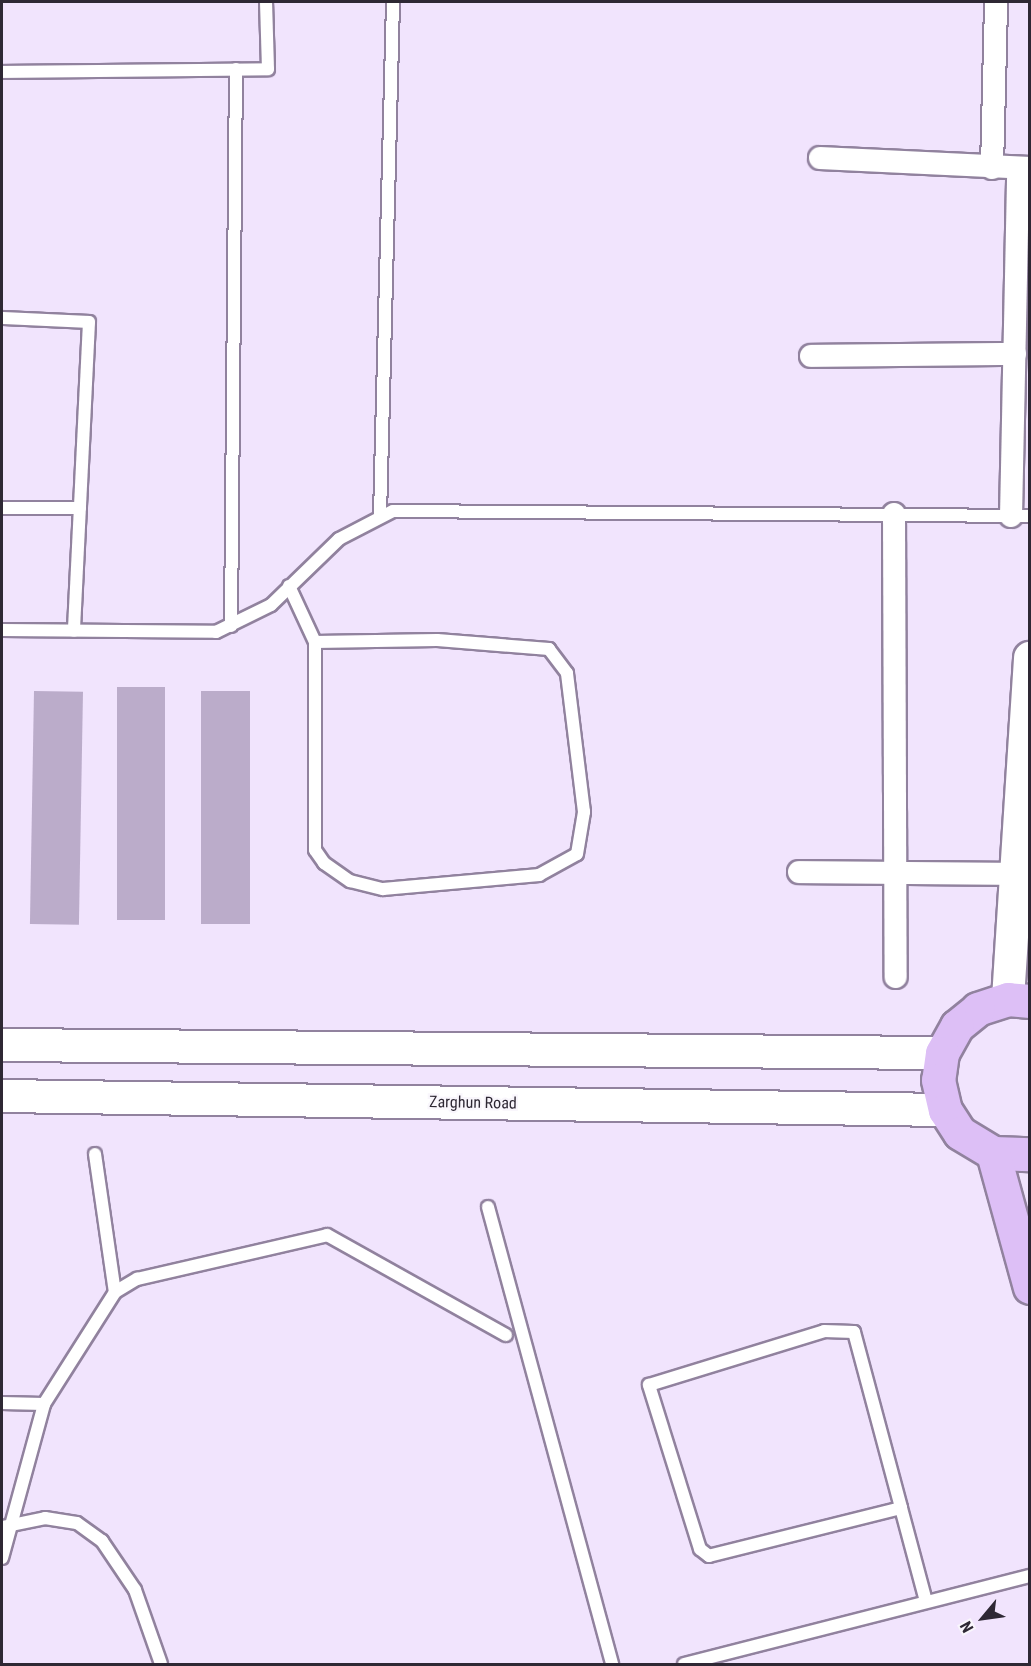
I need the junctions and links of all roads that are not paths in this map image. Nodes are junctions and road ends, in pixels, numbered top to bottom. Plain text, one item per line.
1 (266, 2) edge
2 (393, 2) edge
3 (996, 2) edge
4 (236, 69) junction
5 (2, 72) edge
6 (820, 158) dead end
7 (993, 168) junction
8 (1024, 168) edge
9 (2, 318) edge
10 (1015, 354) junction
11 (811, 356) dead end
12 (2, 508) edge
13 (80, 508) junction
14 (894, 514) junction
15 (380, 516) junction
16 (1020, 516) edge
17 (289, 586) junction
18 (231, 626) junction
19 (2, 630) edge
20 (74, 632) junction
21 (315, 642) junction
22 (1029, 658) edge
23 (1024, 814) edge
24 (799, 872) dead end
25 (895, 873) junction
26 (1016, 874) junction
27 (896, 977) dead end
28 (1019, 1000) edge
29 (2, 1045) edge
30 (942, 1053) junction
31 (2, 1096) edge
32 (945, 1110) junction
33 (993, 1153) junction
34 (95, 1154) dead end
35 (1029, 1154) edge
36 (488, 1207) dead end
37 (1029, 1287) edge
38 (115, 1292) junction
39 (506, 1335) dead end
40 (2, 1403) edge
41 (44, 1404) junction
42 (902, 1508) junction
43 (7, 1527) edge
44 (2, 1558) edge
45 (1029, 1576) edge
46 (926, 1601) junction
47 (161, 1665) edge
48 (612, 1665) edge
49 (684, 1665) edge

1 - 4 lane
2 - 15 lane
3 - 7 street
4 - 5 lane
4 - 18 lane
6 - 7 street
7 - 8 street
8 - 10 street
9 - 13 lane
10 - 11 street
10 - 16 street
12 - 13 lane
13 - 20 lane
14 - 15 lane
14 - 16 lane
14 - 25 street
15 - 17 lane
17 - 18 lane
17 - 21 lane
18 - 20 lane
19 - 20 lane
21 - 21 lane
22 - 23 street
23 - 26 street
24 - 25 street
25 - 26 street
25 - 27 street
26 - 28 street
28 - 30 main road
29 - 30 street
30 - 32 main road
31 - 32 street, Zarghun Road
32 - 33 main road
33 - 35 main road
33 - 37 main road
34 - 38 lane
36 - 48 lane
38 - 39 lane
38 - 41 lane
40 - 41 lane
41 - 43 lane
42 - 42 lane
42 - 46 lane
43 - 44 lane
43 - 47 lane
45 - 46 lane
46 - 49 lane

